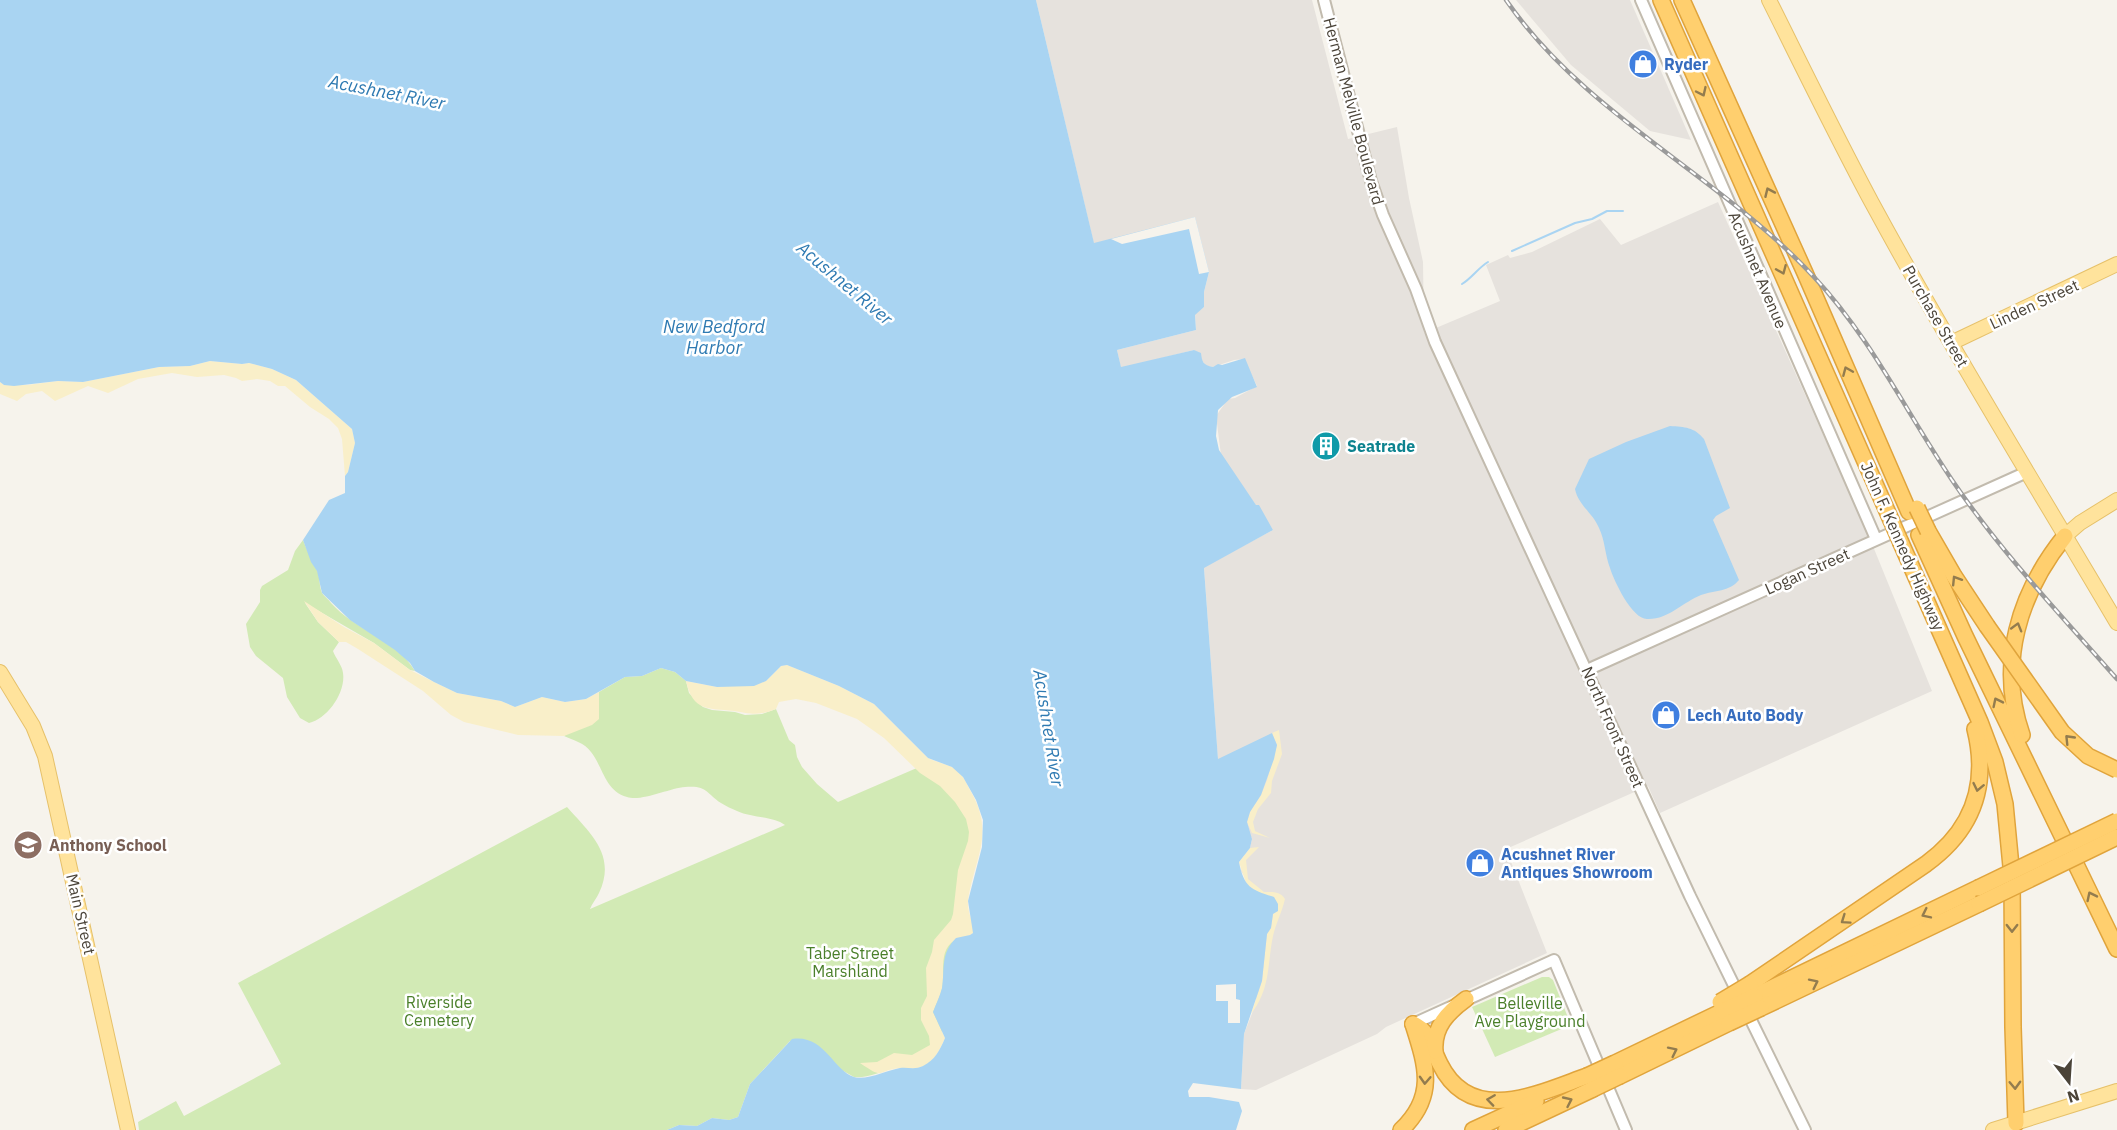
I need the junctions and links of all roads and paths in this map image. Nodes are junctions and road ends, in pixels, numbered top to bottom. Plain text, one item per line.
1 (1324, 0) edge
2 (1641, 0) edge
3 (1661, 0) edge
4 (1682, 0) edge
5 (1769, 0) edge
6 (2117, 264) edge
7 (1427, 321) joint
8 (1951, 343) junction
9 (2027, 472) junction
10 (2117, 500) edge
11 (1924, 533) junction
12 (2066, 536) junction
13 (1876, 540) junction
14 (2117, 623) edge
15 (1957, 668) junction
16 (1587, 670) junction
17 (0, 672) edge
18 (2117, 770) edge
19 (2047, 806) junction
20 (2117, 821) edge
21 (2117, 837) edge
22 (1979, 896) junction
23 (2117, 949) edge
24 (1756, 996) junction
25 (1466, 999) junction
26 (1724, 1012) junction
27 (1413, 1024) junction
28 (1438, 1059) junction
29 (1617, 1070) junction
30 (1590, 1083) junction
31 (2117, 1091) edge
32 (2017, 1126) edge
33 (128, 1130) edge
34 (1401, 1130) edge
35 (1473, 1130) edge
36 (1506, 1130) edge
37 (1626, 1130) edge
38 (1805, 1130) edge
39 (1994, 1130) edge

1 - 7 street, Herman Melville Boulevard
2 - 13 street, Acushnet Avenue
3 -> 15 highway, John F. Kennedy Highway, bridge
11 -> 4 highway, John F. Kennedy Highway
5 - 8 main road, Purchase Street
6 - 8 main road, Linden Street
7 - 16 street, North Front Street
8 - 9 main road, Purchase Street
9 - 12 main road, Purchase Street
9 - 13 street, Logan Street
10 - 12 main road
18 -> 11 highway, bridge
19 -> 11 highway, John F. Kennedy Highway
12 - 14 main road, Purchase Street
19 -> 12 highway
13 - 16 street, Logan Street
15 -> 24 highway
15 -> 32 highway, John F. Kennedy Highway
16 - 38 street, North Front Street
17 - 33 main road, Main Street
23 -> 19 highway, John F. Kennedy Highway
20 - 22 highway, bridge
21 - 22 highway, bridge
22 - 24 highway
24 - 26 highway, bridge
24 - 26 highway, bridge
25 - 27 street
25 - 28 highway
25 - 37 street
29 -> 26 highway
26 - 29 highway
27 - 28 highway
27 -> 34 highway
30 -> 28 highway
29 - 30 highway, bridge
30 - 35 highway
36 -> 30 highway
31 - 32 main road
32 - 39 main road

